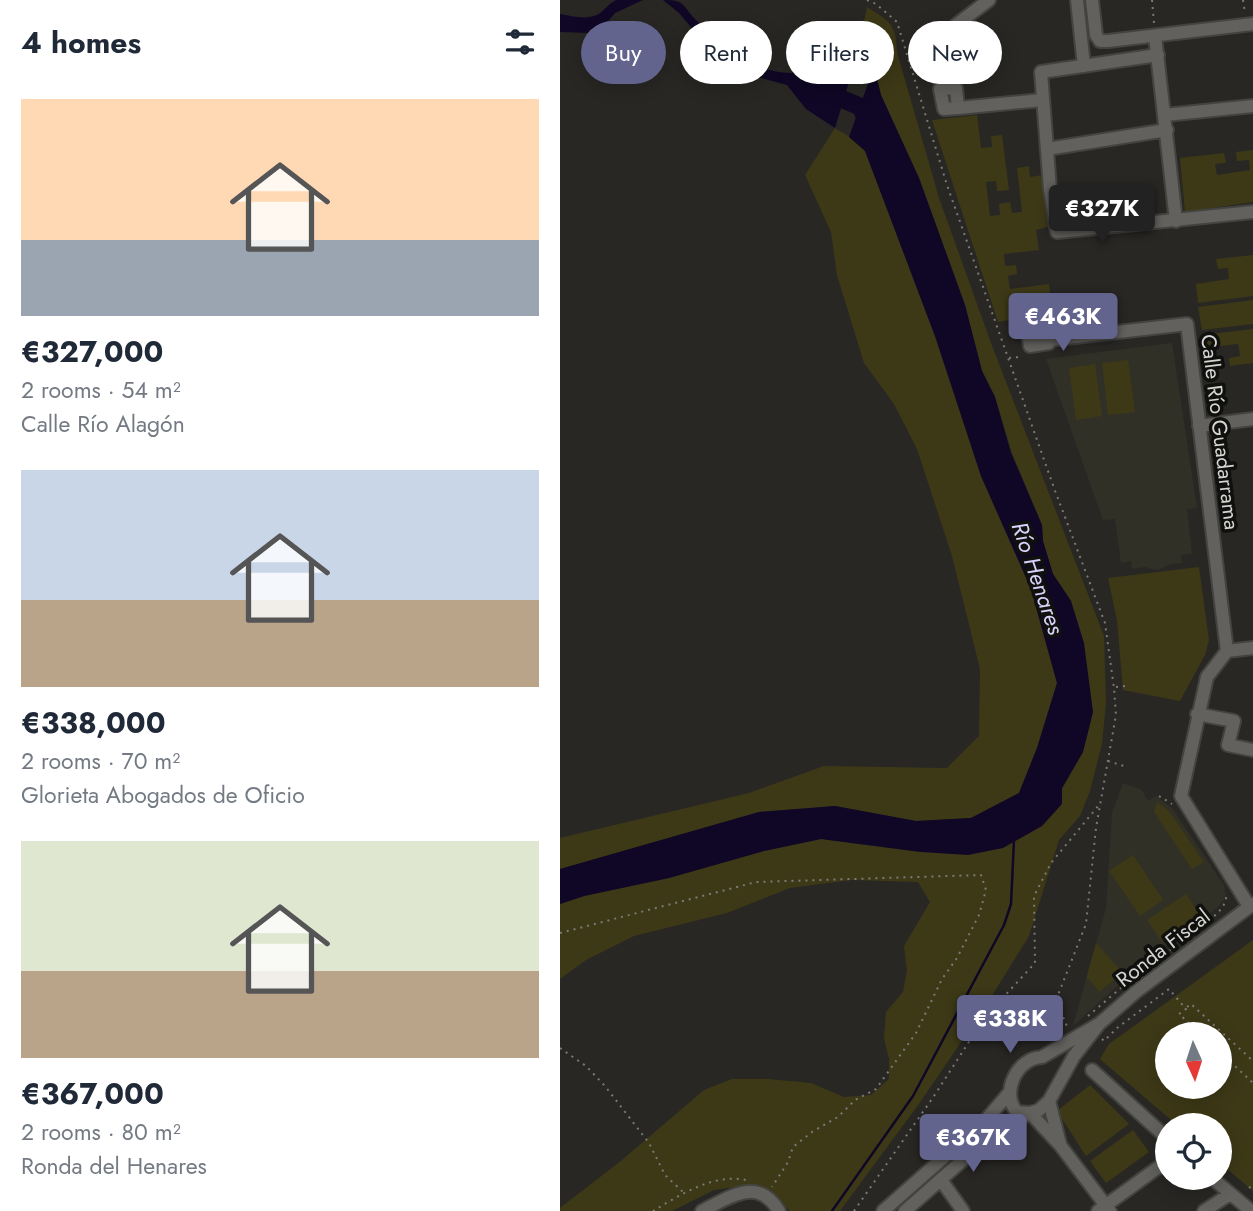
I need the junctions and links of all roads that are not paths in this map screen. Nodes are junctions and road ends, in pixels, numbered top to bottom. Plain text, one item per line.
1 (989, 0) edge
2 (1077, 0) edge
3 (1092, 0) edge
4 (962, 21) edge
5 (1250, 25) edge
6 (1155, 36) junction
7 (1158, 55) junction
8 (1084, 66) junction
9 (1042, 100) junction
10 (1253, 106) edge
11 (958, 108) dead end
12 (1165, 115) junction
13 (1167, 130) junction
14 (1047, 149) junction
15 (1253, 212) edge
16 (1176, 221) junction
17 (1049, 340) dead end
18 (1253, 419) edge
19 (1199, 426) junction
20 (1253, 649) edge
21 (1227, 651) junction
22 (1197, 714) junction
23 (1253, 750) edge
24 (1251, 905) edge
25 (1095, 1027) junction
26 (1042, 1057) junction
27 (1092, 1070) dead end
28 (1059, 1081) junction
29 (1009, 1093) junction
30 (1049, 1101) junction
31 (1028, 1114) junction
32 (1155, 1127) edge
33 (1060, 1145) junction
34 (1155, 1170) edge
35 (941, 1180) junction
36 (1226, 1190) edge
37 (1230, 1194) junction
38 (1105, 1209) edge
39 (702, 1211) edge
40 (779, 1211) edge
41 (883, 1211) edge
42 (905, 1211) edge
43 (963, 1211) edge
44 (1204, 1211) edge
45 (1251, 1211) edge

1 - 4 street
2 - 8 street
3 - 6 street
5 - 6 street
6 - 7 street
7 - 8 street
7 - 12 street
8 - 9 street
9 - 11 street
9 - 14 street
10 - 12 street
12 - 13 street
13 - 14 street
13 - 16 street
14 - 16 street
15 - 16 street
17 - 19 street, Calle Río Guadarrama
18 - 19 street
19 - 21 street, Calle Río Guadarrama
20 - 21 street
21 - 22 street
22 - 23 street
22 - 24 street
24 - 25 street, Ronda Fiscal
25 - 26 street, Ronda Fiscal
25 - 28 street, Ronda Fiscal
26 - 28 street
26 - 29 street
27 - 32 street
28 - 30 street
29 - 31 street
29 - 41 street
30 - 31 street
30 - 33 street
31 - 33 street
31 - 35 street
33 - 38 street
34 - 38 street
35 - 42 street
35 - 43 street
36 - 37 street
37 - 44 street
37 - 45 street
39 - 40 street

